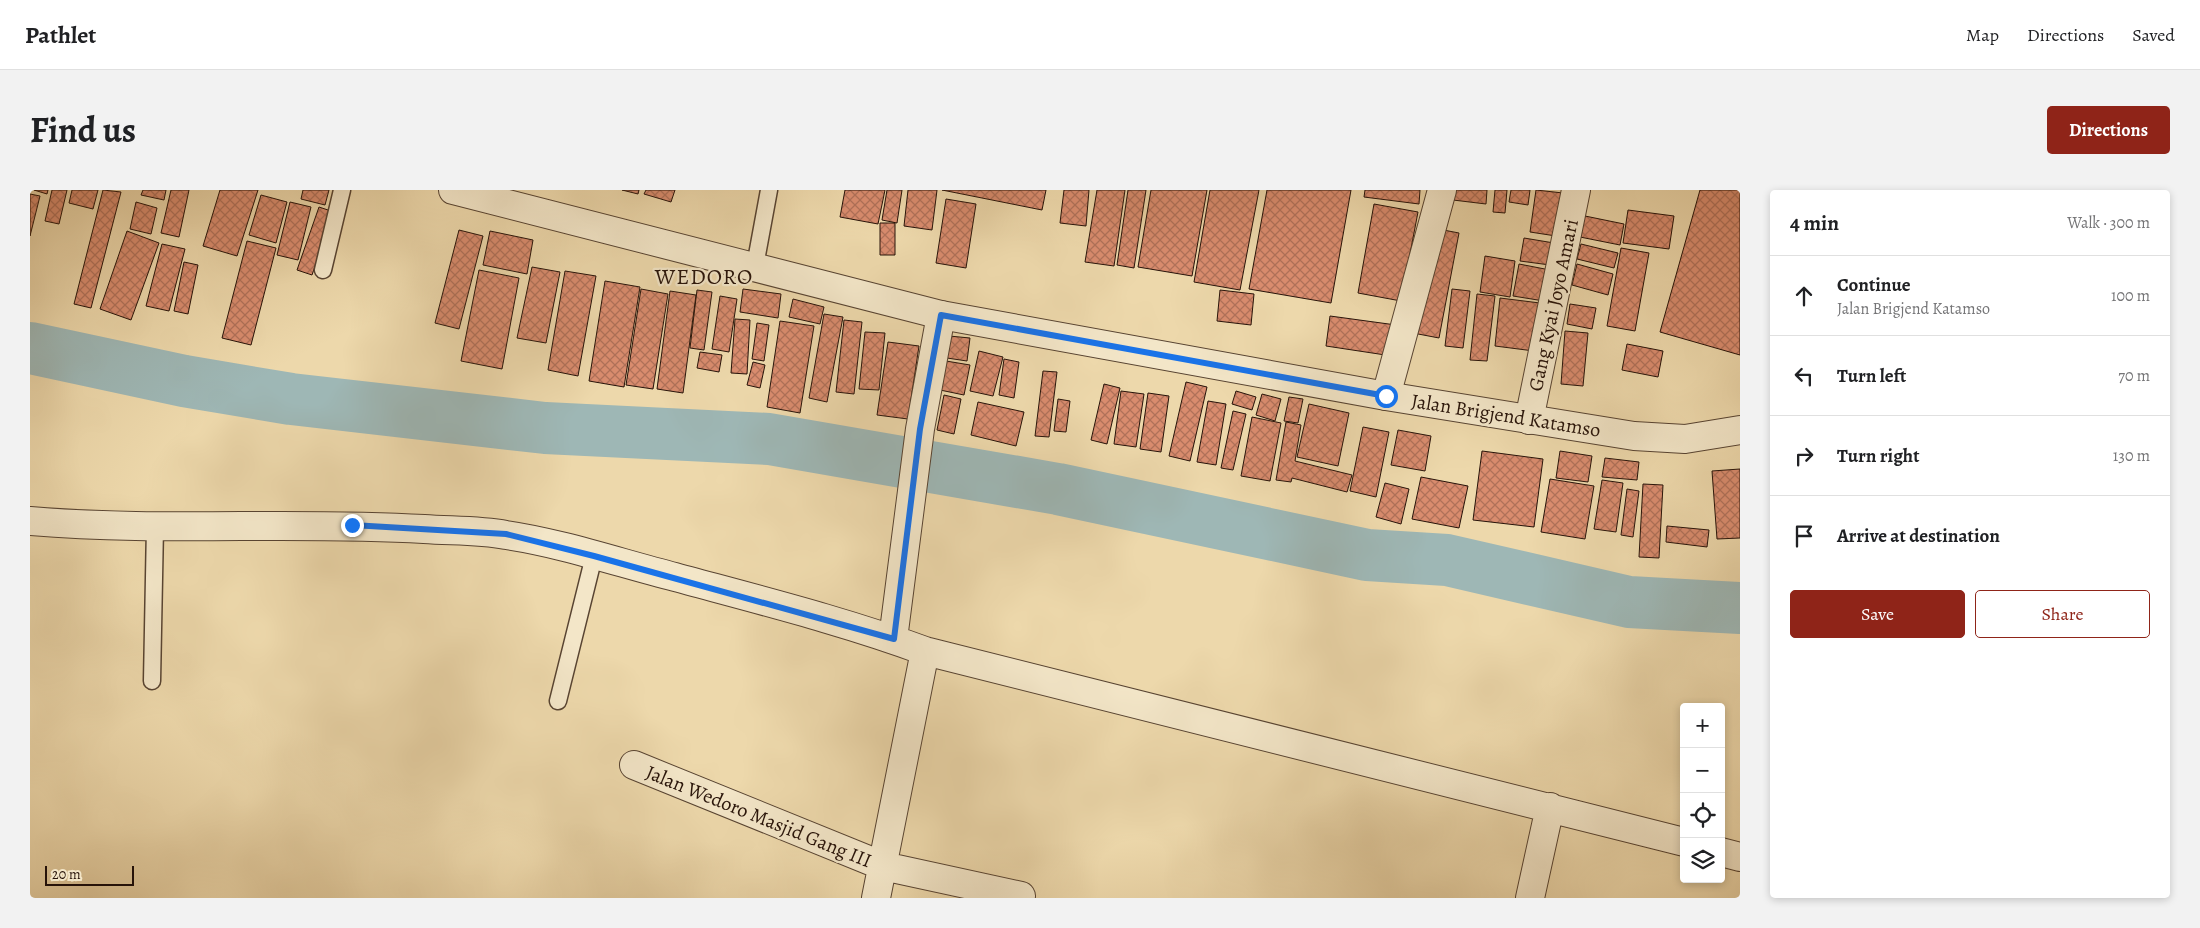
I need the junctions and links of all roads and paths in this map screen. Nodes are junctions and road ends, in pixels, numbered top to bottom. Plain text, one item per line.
1 (342, 190) edge
2 (453, 190) edge
3 (769, 190) edge
4 (1442, 190) edge
5 (1576, 190) edge
6 (755, 266) junction
7 (323, 270) dead end
8 (941, 315) junction
9 (1386, 396) junction
10 (1529, 420) junction
11 (1740, 430) edge
12 (30, 521) edge
13 (155, 526) junction
14 (594, 556) junction
15 (894, 639) junction
16 (925, 651) junction
17 (152, 681) dead end
18 (558, 701) dead end
19 (634, 765) dead end
20 (1550, 807) junction
21 (1680, 841) edge
22 (1725, 853) edge
23 (1740, 856) edge
24 (883, 866) junction
25 (1021, 896) dead end
26 (876, 898) edge
27 (1530, 898) edge

1 - 7 lane
2 - 6 street, Jalan Brigjend Katamso
3 - 6 lane
4 - 9 street
5 - 10 street, Gang Kyai Joyo Amari
6 - 8 street, Jalan Brigjend Katamso
8 - 9 street, Jalan Brigjend Katamso
8 - 15 street
9 - 10 street, Jalan Brigjend Katamso
10 - 11 street, Jalan Brigjend Katamso
12 - 13 street
13 - 14 street
13 - 17 lane
14 - 15 street
14 - 18 lane
15 - 16 street
16 - 20 street
16 - 24 street
19 - 24 street, Jalan Wedoro Masjid Gang III
20 - 21 street
20 - 27 street
22 - 23 street
24 - 25 street, Jalan Wedoro Masjid Gang III
24 - 26 street

